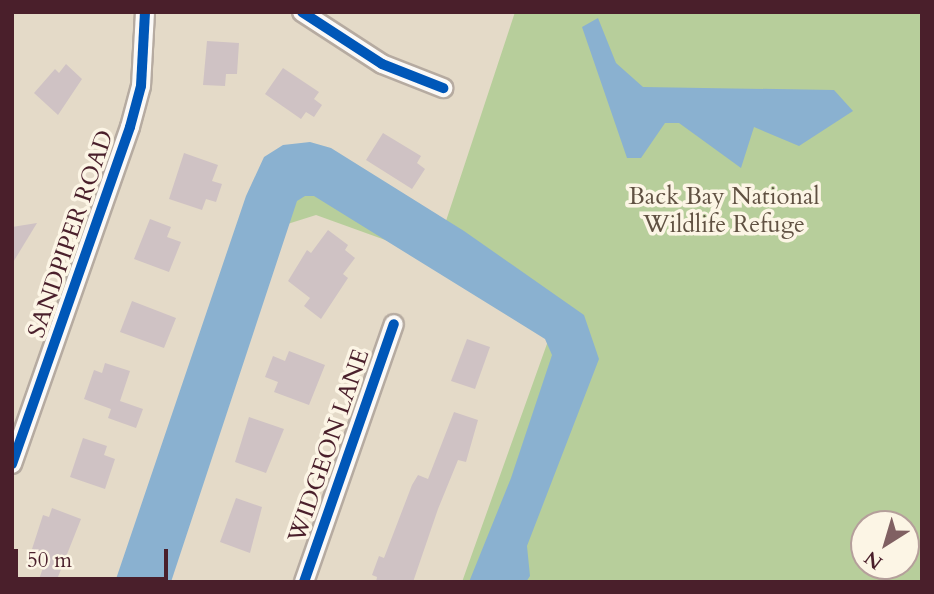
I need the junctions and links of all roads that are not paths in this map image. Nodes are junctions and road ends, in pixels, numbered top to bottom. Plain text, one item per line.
1 (145, 12) edge
2 (302, 12) edge
3 (443, 88) dead end
4 (394, 324) dead end
5 (12, 464) edge
6 (303, 582) edge

1 - 5 street, SANDPIPER ROAD
2 - 3 street
4 - 6 street, WIDGEON LANE

